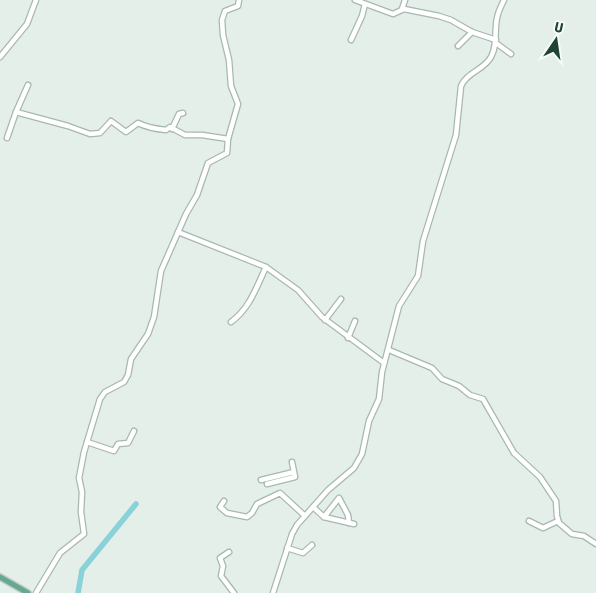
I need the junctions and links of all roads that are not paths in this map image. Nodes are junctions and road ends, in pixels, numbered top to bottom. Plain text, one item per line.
1 (36, 0) edge
2 (239, 0) edge
3 (355, 0) edge
4 (404, 0) edge
5 (504, 0) edge
6 (365, 4) junction
7 (402, 9) junction
8 (472, 32) junction
9 (351, 40) dead end
10 (496, 42) junction
11 (458, 46) dead end
12 (510, 54) dead end
13 (0, 57) edge
14 (28, 85) dead end
15 (16, 112) junction
16 (183, 114) dead end
17 (172, 128) junction
18 (7, 138) dead end
19 (228, 138) junction
20 (178, 232) junction
21 (266, 267) junction
22 (341, 299) dead end
23 (325, 320) junction
24 (356, 321) dead end
25 (231, 322) dead end
26 (348, 338) junction
27 (389, 350) junction
28 (384, 363) junction
29 (134, 431) dead end
30 (87, 442) junction
31 (292, 462) dead end
32 (261, 480) dead end
33 (275, 480) junction
34 (267, 484) dead end
35 (279, 493) junction
36 (224, 500) dead end
37 (312, 507) junction
38 (305, 516) junction
39 (324, 517) junction
40 (529, 521) dead end
41 (558, 522) junction
42 (596, 544) edge
43 (312, 545) dead end
44 (287, 548) junction
45 (229, 552) dead end
46 (0, 577) edge
47 (28, 593) edge
48 (36, 593) edge
49 (234, 593) edge
50 (273, 593) edge

1 - 13 street
2 - 19 street
3 - 6 street
4 - 7 street
5 - 10 street
6 - 7 street
6 - 9 street
7 - 8 street
8 - 10 street
8 - 11 street
10 - 12 street
10 - 27 street
14 - 15 street
15 - 17 street
15 - 18 street
16 - 17 street
17 - 19 street
19 - 20 street
20 - 21 street
20 - 30 street
21 - 23 street
21 - 25 street
22 - 23 street
23 - 26 street
24 - 26 street
26 - 28 street
27 - 28 street
27 - 41 street
28 - 37 street
29 - 30 street
30 - 48 street
31 - 33 street
32 - 33 street
33 - 34 street
33 - 35 street
35 - 36 street
35 - 38 street
37 - 38 street
37 - 39 street
38 - 44 street
39 - 39 street
40 - 41 street
41 - 42 street
43 - 44 street
44 - 50 street
45 - 49 street
46 - 47 main road

